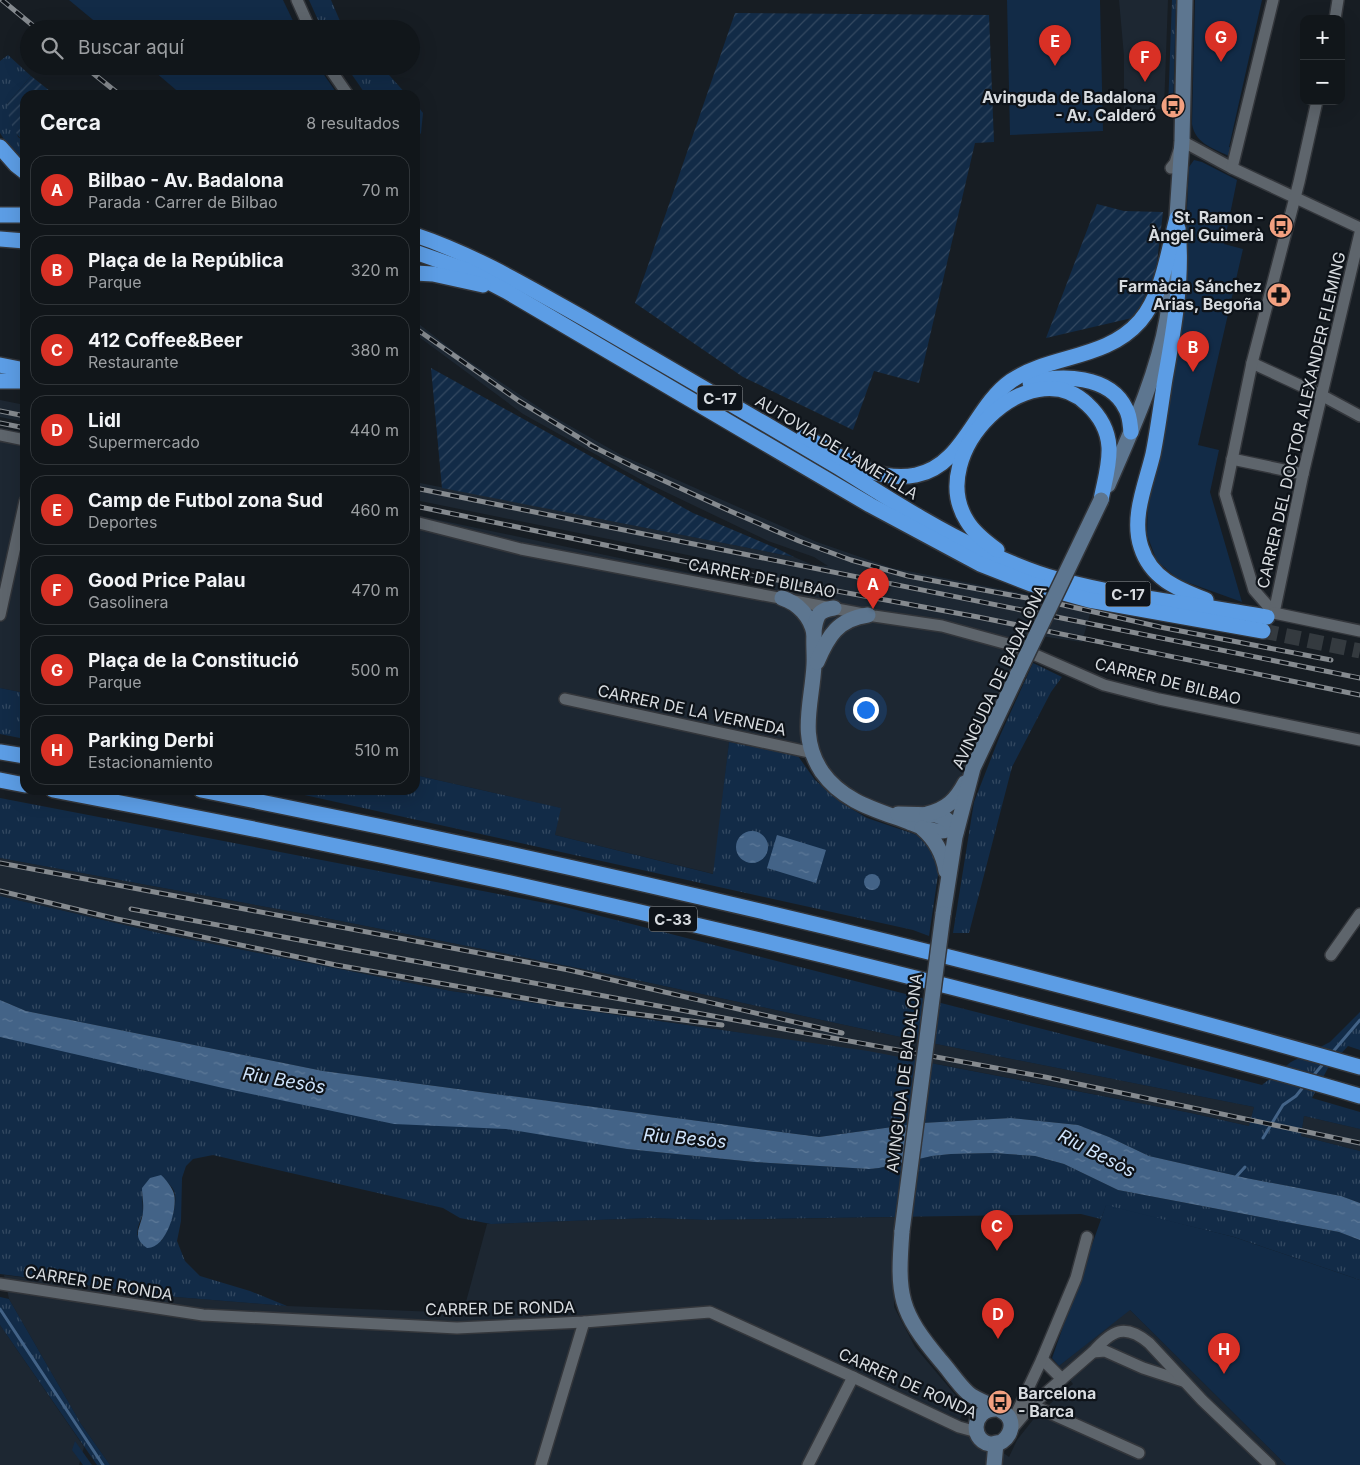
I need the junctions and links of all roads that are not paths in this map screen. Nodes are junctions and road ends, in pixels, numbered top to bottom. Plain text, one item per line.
1 (297, 0) edge
2 (1185, 0) edge
3 (1273, 0) edge
4 (1338, 0) edge
5 (1336, 15) edge
6 (306, 20) edge
7 (334, 75) edge
8 (345, 90) edge
9 (1316, 105) edge
10 (1182, 141) junction
11 (0, 147) edge
12 (20, 168) edge
13 (1171, 168) dead end
14 (1232, 168) junction
15 (1294, 196) junction
16 (0, 215) edge
17 (20, 215) edge
18 (1177, 218) junction
19 (1360, 228) edge
20 (0, 230) edge
21 (20, 231) edge
22 (1360, 233) edge
23 (420, 237) edge
24 (0, 239) edge
25 (20, 241) edge
26 (420, 254) edge
27 (420, 274) edge
28 (506, 291) junction
29 (614, 336) junction
30 (1252, 363) junction
31 (0, 365) edge
32 (20, 369) edge
33 (0, 381) edge
34 (20, 381) edge
35 (1323, 396) junction
36 (1360, 416) edge
37 (977, 420) junction
38 (1131, 432) junction
39 (0, 435) edge
40 (20, 439) edge
41 (1232, 459) junction
42 (1303, 474) junction
43 (1101, 500) junction
44 (420, 523) edge
45 (20, 525) edge
46 (1021, 567) junction
47 (782, 598) junction
48 (828, 607) junction
49 (1238, 612) junction
50 (0, 615) edge
51 (868, 615) junction
52 (1268, 621) junction
53 (1360, 631) edge
54 (830, 636) junction
55 (814, 637) junction
56 (814, 670) junction
57 (565, 699) dead end
58 (1360, 740) edge
59 (0, 752) edge
60 (812, 753) junction
61 (20, 755) edge
62 (973, 768) junction
63 (0, 780) edge
64 (20, 784) edge
65 (78, 795) edge
66 (226, 795) edge
67 (923, 821) junction
68 (956, 827) junction
69 (948, 879) junction
70 (1360, 914) edge
71 (1331, 955) dead end
72 (1358, 1066) edge
73 (1354, 1094) edge
74 (1087, 1237) dead end
75 (5, 1285) edge
76 (584, 1322) junction
77 (1093, 1352) junction
78 (1162, 1356) junction
79 (1042, 1359) junction
80 (1143, 1368) junction
81 (853, 1377) junction
82 (1062, 1379) junction
83 (1185, 1382) junction
84 (969, 1393) junction
85 (1032, 1405) junction
86 (1008, 1417) junction
87 (978, 1425) junction
88 (996, 1444) junction
89 (1139, 1453) dead end
90 (541, 1465) edge
91 (808, 1465) edge
92 (994, 1465) edge
93 (1270, 1465) edge

1 - 6 street
2 - 10 street, AVINGUDA DE BADALONA
3 - 14 street
4 - 5 street
7 - 8 street
9 - 15 street
10 - 13 street
10 - 14 street
10 - 18 street, AVINGUDA DE BADALONA
11 - 12 highway
14 - 15 street
15 - 19 street
15 - 30 street
16 - 17 highway
18 - 37 highway
18 - 38 street, AVINGUDA DE BADALONA
18 - 49 highway
20 - 21 highway
22 - 35 street, CARRER DEL DOCTOR ALEXANDER FLEMING
23 - 29 highway, AUTOVIA DE L'AMETLLA / C-17
24 - 25 highway
26 - 28 highway, C-17
27 - 28 highway
28 - 52 highway, C-17
29 - 37 highway
29 - 46 highway, AUTOVIA DE L'AMETLLA / C-17
30 - 35 street
30 - 41 street
31 - 32 highway
33 - 34 highway
35 - 36 street
35 - 42 street, CARRER DEL DOCTOR ALEXANDER FLEMING
37 - 38 highway
38 - 43 street, AVINGUDA DE BADALONA
39 - 40 street
41 - 42 street
41 - 52 street
42 - 52 street, CARRER DEL DOCTOR ALEXANDER FLEMING
43 - 46 highway
43 - 62 street, AVINGUDA DE BADALONA, bridge
44 - 47 street, CARRER DE BILBAO
45 - 50 street
46 - 49 highway, AUTOVIA DE L'AMETLLA / C-17
47 - 48 street, CARRER DE BILBAO
47 - 55 street
48 - 51 street, CARRER DE BILBAO
48 - 54 street
48 - 55 street
49 - 52 highway, AUTOVIA DE L'AMETLLA / C-17
51 - 54 street
51 - 58 street, CARRER DE BILBAO
52 - 53 street
54 - 56 street
55 - 56 street
56 - 60 street
57 - 60 street, CARRER DE LA VERNEDA
59 - 61 highway
60 - 67 street
62 - 67 street
62 - 68 street, AVINGUDA DE BADALONA
63 - 64 highway
65 - 73 highway, C-33
66 - 72 highway, C-33
67 - 68 street
67 - 69 street
68 - 69 street, AVINGUDA DE BADALONA
69 - 84 street, AVINGUDA DE BADALONA, bridge
70 - 71 street
74 - 79 street
75 - 76 street, CARRER DE RONDA
76 - 81 street, CARRER DE RONDA
76 - 90 street
77 - 78 street
77 - 80 street
77 - 82 street
78 - 80 street
78 - 83 street
79 - 82 street
79 - 86 street
80 - 83 street
81 - 87 street, CARRER DE RONDA
81 - 91 street
82 - 85 street
83 - 93 street
84 - 86 street, AVINGUDA DE BADALONA
84 - 87 street, AVINGUDA DE BADALONA
85 - 86 street
85 - 86 street
85 - 89 street
86 - 87 street
86 - 88 street
87 - 88 street
88 - 92 street

